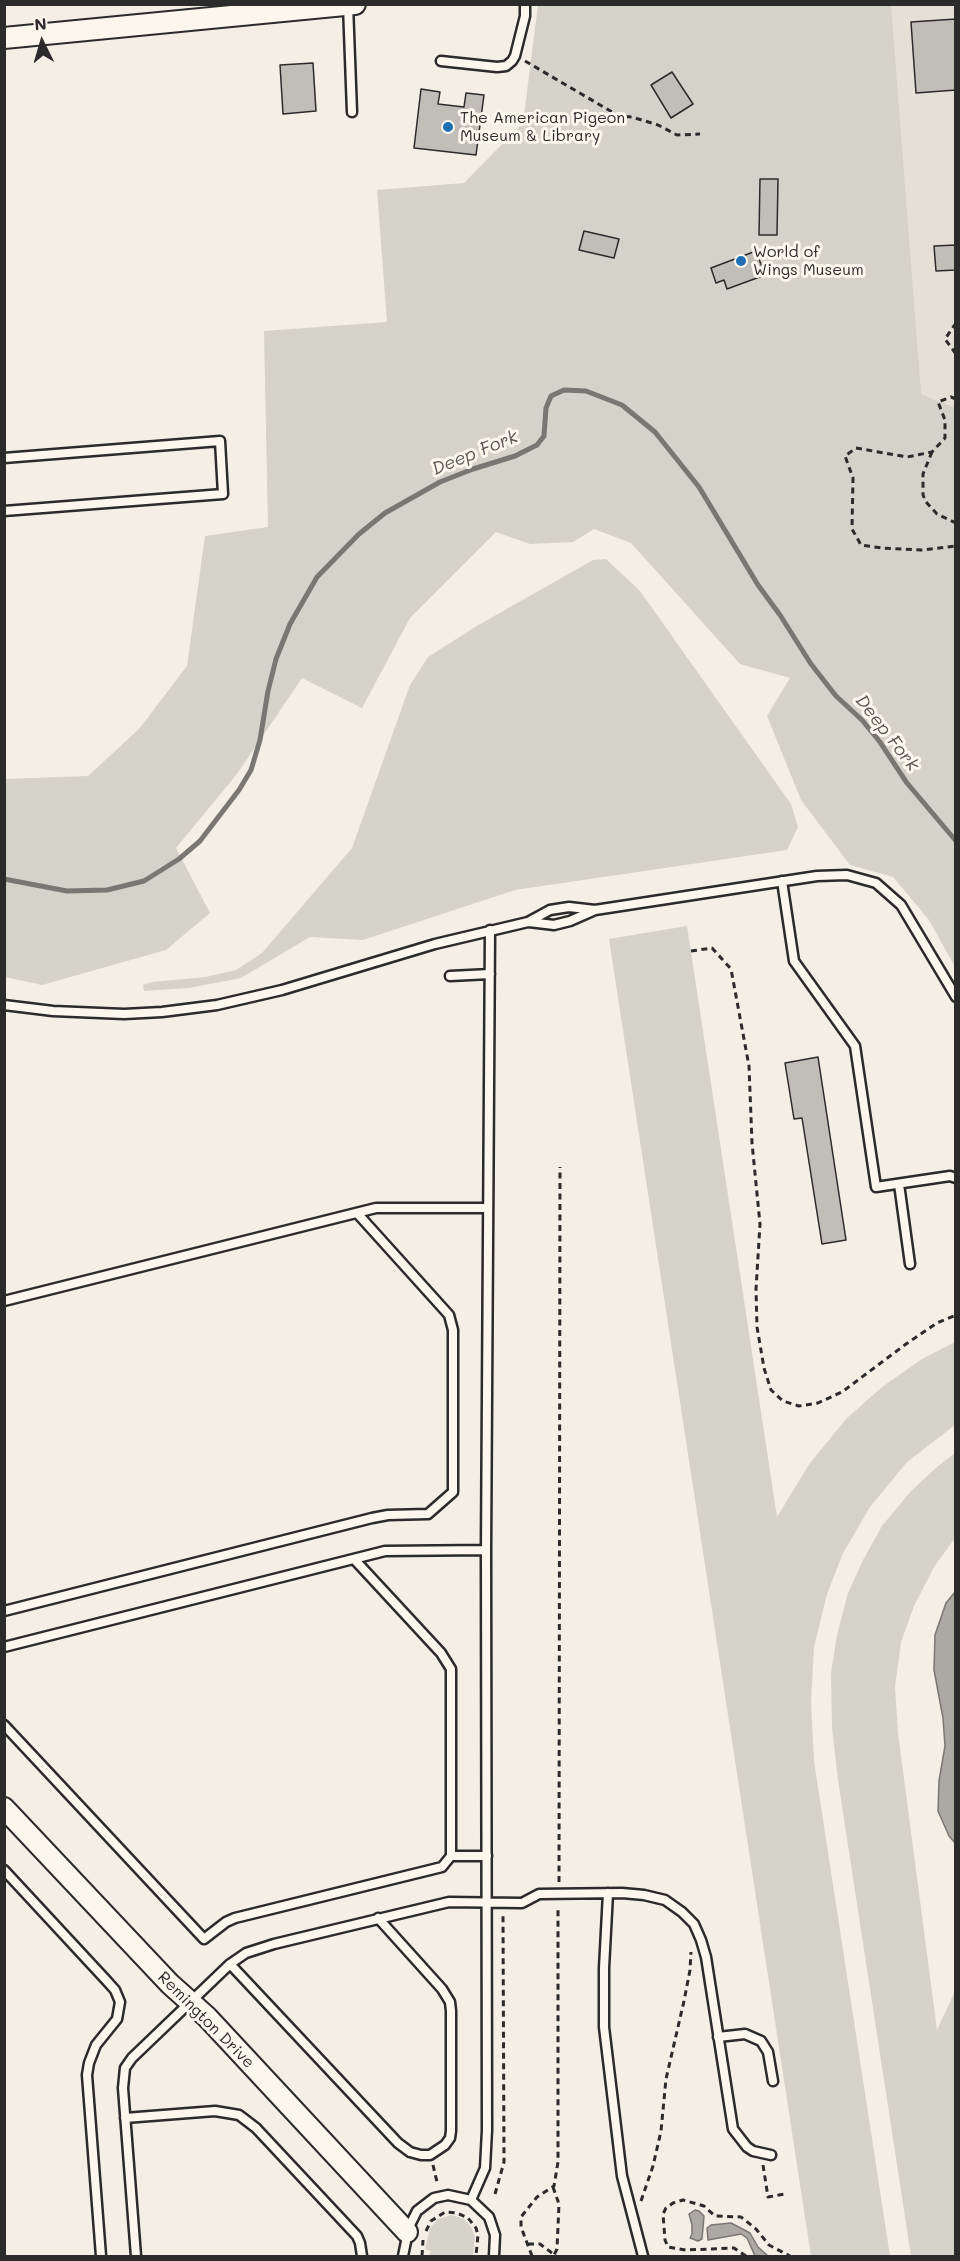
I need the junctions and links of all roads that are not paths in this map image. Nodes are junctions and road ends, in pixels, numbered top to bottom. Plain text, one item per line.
1 (355, 4) edge
2 (525, 4) edge
3 (348, 5) edge
4 (4, 38) edge
5 (441, 61) dead end
6 (351, 112) dead end
7 (4, 458) edge
8 (4, 510) edge
9 (782, 881) junction
10 (595, 910) junction
11 (528, 922) junction
12 (489, 930) junction
13 (490, 974) junction
14 (450, 976) dead end
15 (956, 998) edge
16 (4, 1005) edge
17 (956, 1178) edge
18 (899, 1184) junction
19 (487, 1208) junction
20 (357, 1213) junction
21 (910, 1264) dead end
22 (4, 1301) edge
23 (486, 1550) junction
24 (354, 1559) junction
25 (4, 1611) edge
26 (4, 1647) edge
27 (4, 1725) edge
28 (4, 1808) edge
29 (451, 1856) junction
30 (487, 1856) junction
31 (4, 1870) edge
32 (608, 1893) junction
33 (487, 1902) junction
34 (378, 1918) junction
35 (230, 1964) junction
36 (190, 2002) junction
37 (718, 2037) junction
38 (773, 2081) dead end
39 (125, 2118) junction
40 (771, 2155) dead end
41 (471, 2199) junction
42 (407, 2232) junction
43 (101, 2256) edge
44 (136, 2256) edge
45 (362, 2256) edge
46 (403, 2256) edge
47 (494, 2256) edge
48 (643, 2256) edge

1 - 3 street
2 - 5 lane
3 - 4 street
3 - 6 lane
7 - 8 lane
9 - 10 lane
9 - 15 lane
9 - 18 lane
10 - 11 lane
10 - 11 lane
11 - 12 lane
12 - 13 lane
12 - 16 lane
13 - 14 lane
13 - 19 lane
17 - 18 lane
18 - 21 lane
19 - 20 lane
19 - 23 lane
20 - 22 lane
20 - 25 lane
23 - 24 lane
23 - 30 lane
24 - 26 lane
24 - 29 lane
27 - 29 lane
28 - 36 street, Remington Drive
29 - 30 lane
30 - 33 lane
31 - 43 lane
32 - 33 lane
32 - 37 lane
32 - 48 lane
33 - 34 lane
33 - 41 lane
34 - 35 lane
34 - 35 lane
35 - 36 lane
36 - 39 lane
36 - 42 street, Remington Drive
37 - 38 lane
37 - 40 lane
39 - 44 lane
39 - 45 lane
41 - 42 lane
41 - 47 lane
42 - 46 lane

